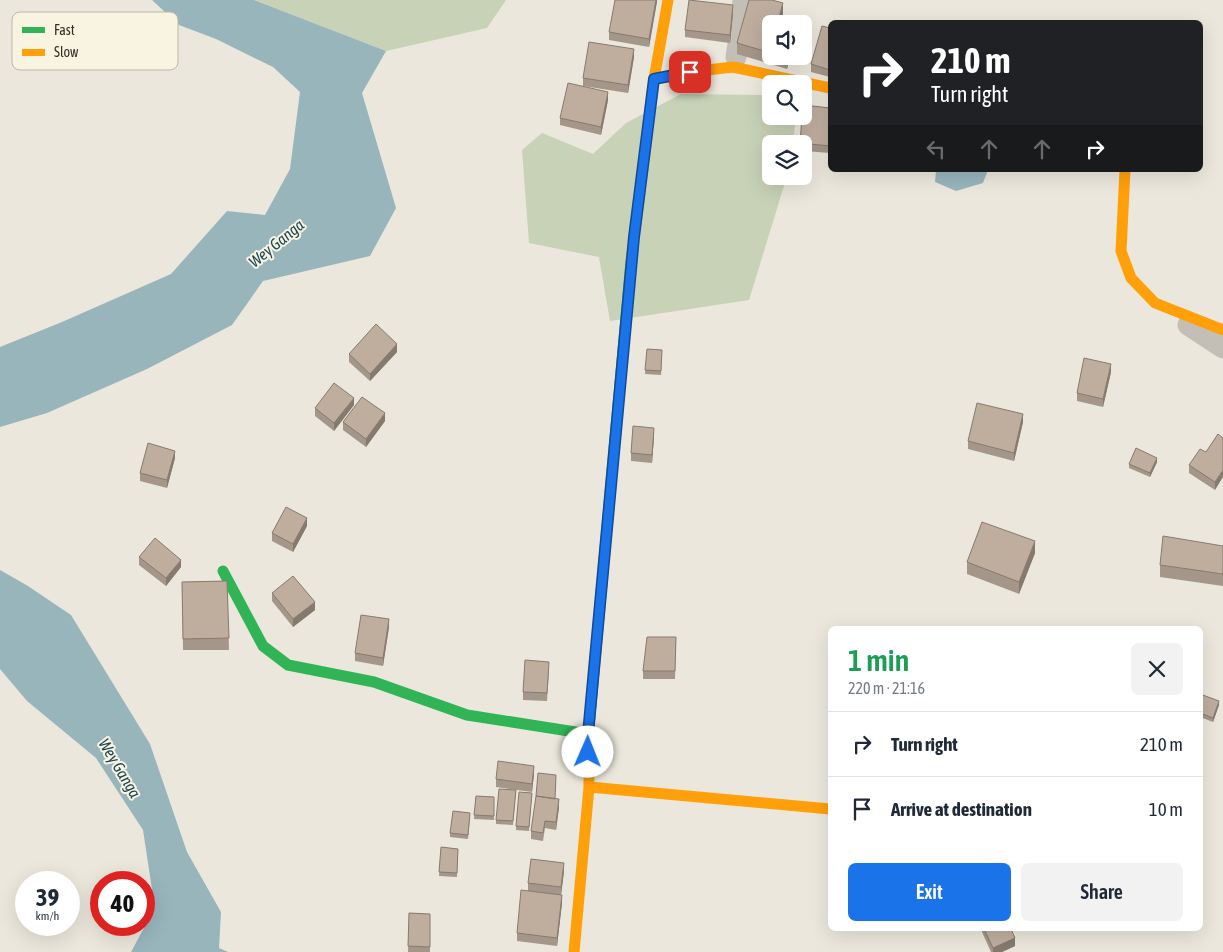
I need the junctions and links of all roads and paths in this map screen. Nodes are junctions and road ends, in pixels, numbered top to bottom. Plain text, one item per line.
1 (668, 0) edge
2 (743, 0) edge
3 (733, 67) junction
4 (654, 79) junction
5 (828, 88) edge
6 (1125, 172) edge
7 (1155, 303) junction
8 (1223, 330) edge
9 (1223, 348) edge
10 (223, 571) dead end
11 (588, 734) junction
12 (589, 787) junction
13 (828, 808) edge
14 (574, 952) edge

1 - 4 street
2 - 3 street
3 - 4 street
3 - 5 street
4 - 11 street
6 - 7 street
7 - 8 street
7 - 9 street
10 - 11 street
11 - 12 street
12 - 13 street
12 - 14 street

